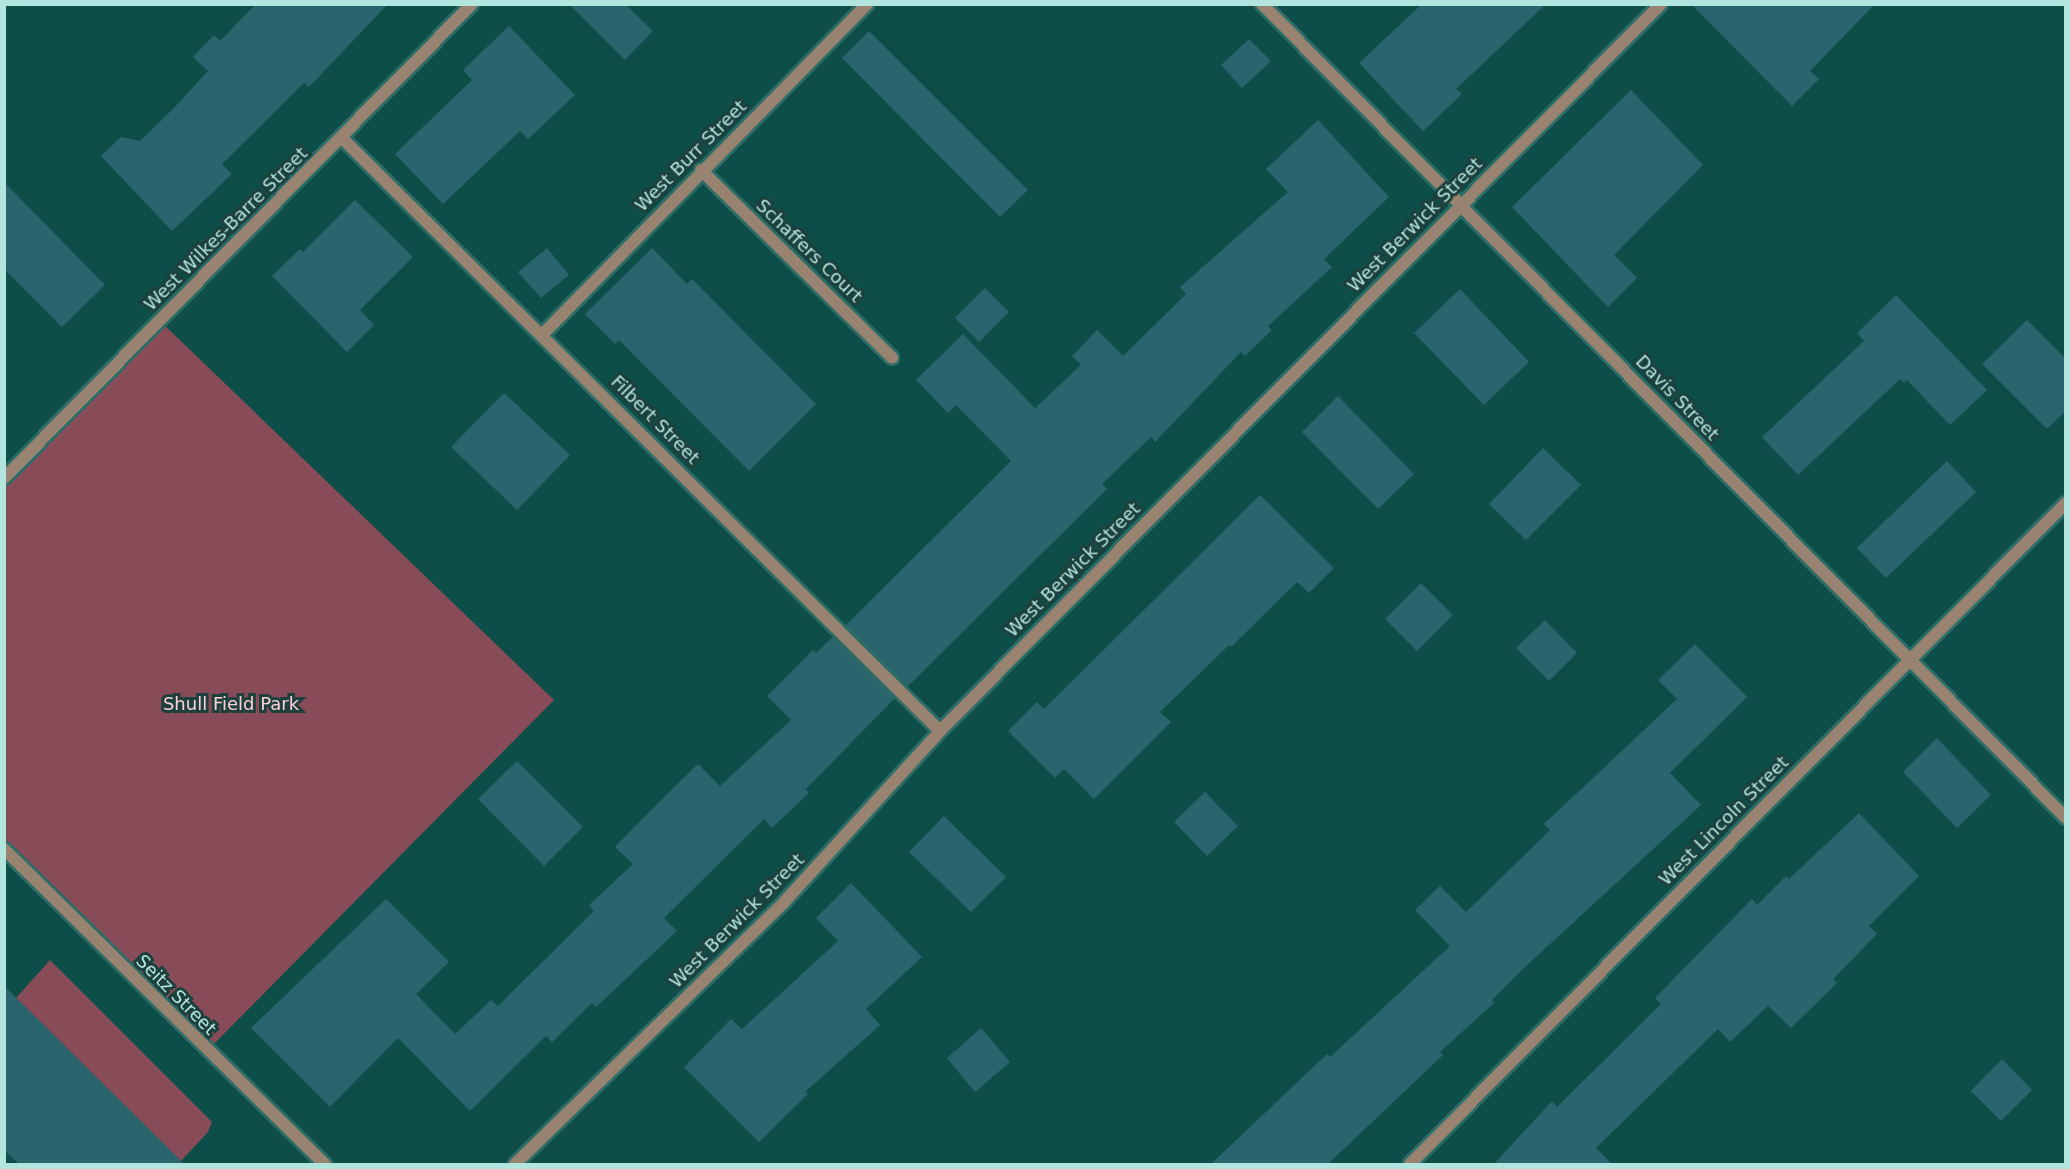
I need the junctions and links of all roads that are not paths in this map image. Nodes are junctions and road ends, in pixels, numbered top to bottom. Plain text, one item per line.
1 (472, 4) edge
2 (867, 4) edge
3 (1262, 4) edge
4 (1661, 4) edge
5 (342, 138) junction
6 (701, 170) junction
7 (1462, 203) junction
8 (542, 334) junction
9 (892, 358) dead end
10 (4, 478) edge
11 (2066, 503) edge
12 (1908, 660) junction
13 (940, 731) junction
14 (2066, 818) edge
15 (4, 849) edge
16 (325, 1164) edge
17 (515, 1164) edge
18 (1410, 1164) edge

1 - 5 street, West Wilkes-Barre Street
2 - 6 street, West Burr Street
3 - 7 street, Davis Street
4 - 7 street, West Berwick Street
5 - 8 street, Filbert Street
5 - 10 street, West Wilkes-Barre Street
6 - 8 street, West Burr Street
6 - 9 street, Schaffers Court
7 - 12 street, Davis Street
7 - 13 street, West Berwick Street
8 - 13 street, Filbert Street
11 - 12 street, West Lincoln Street
12 - 14 street, Davis Street
12 - 18 street, West Lincoln Street
13 - 17 street, West Berwick Street
15 - 16 street, Seitz Street

